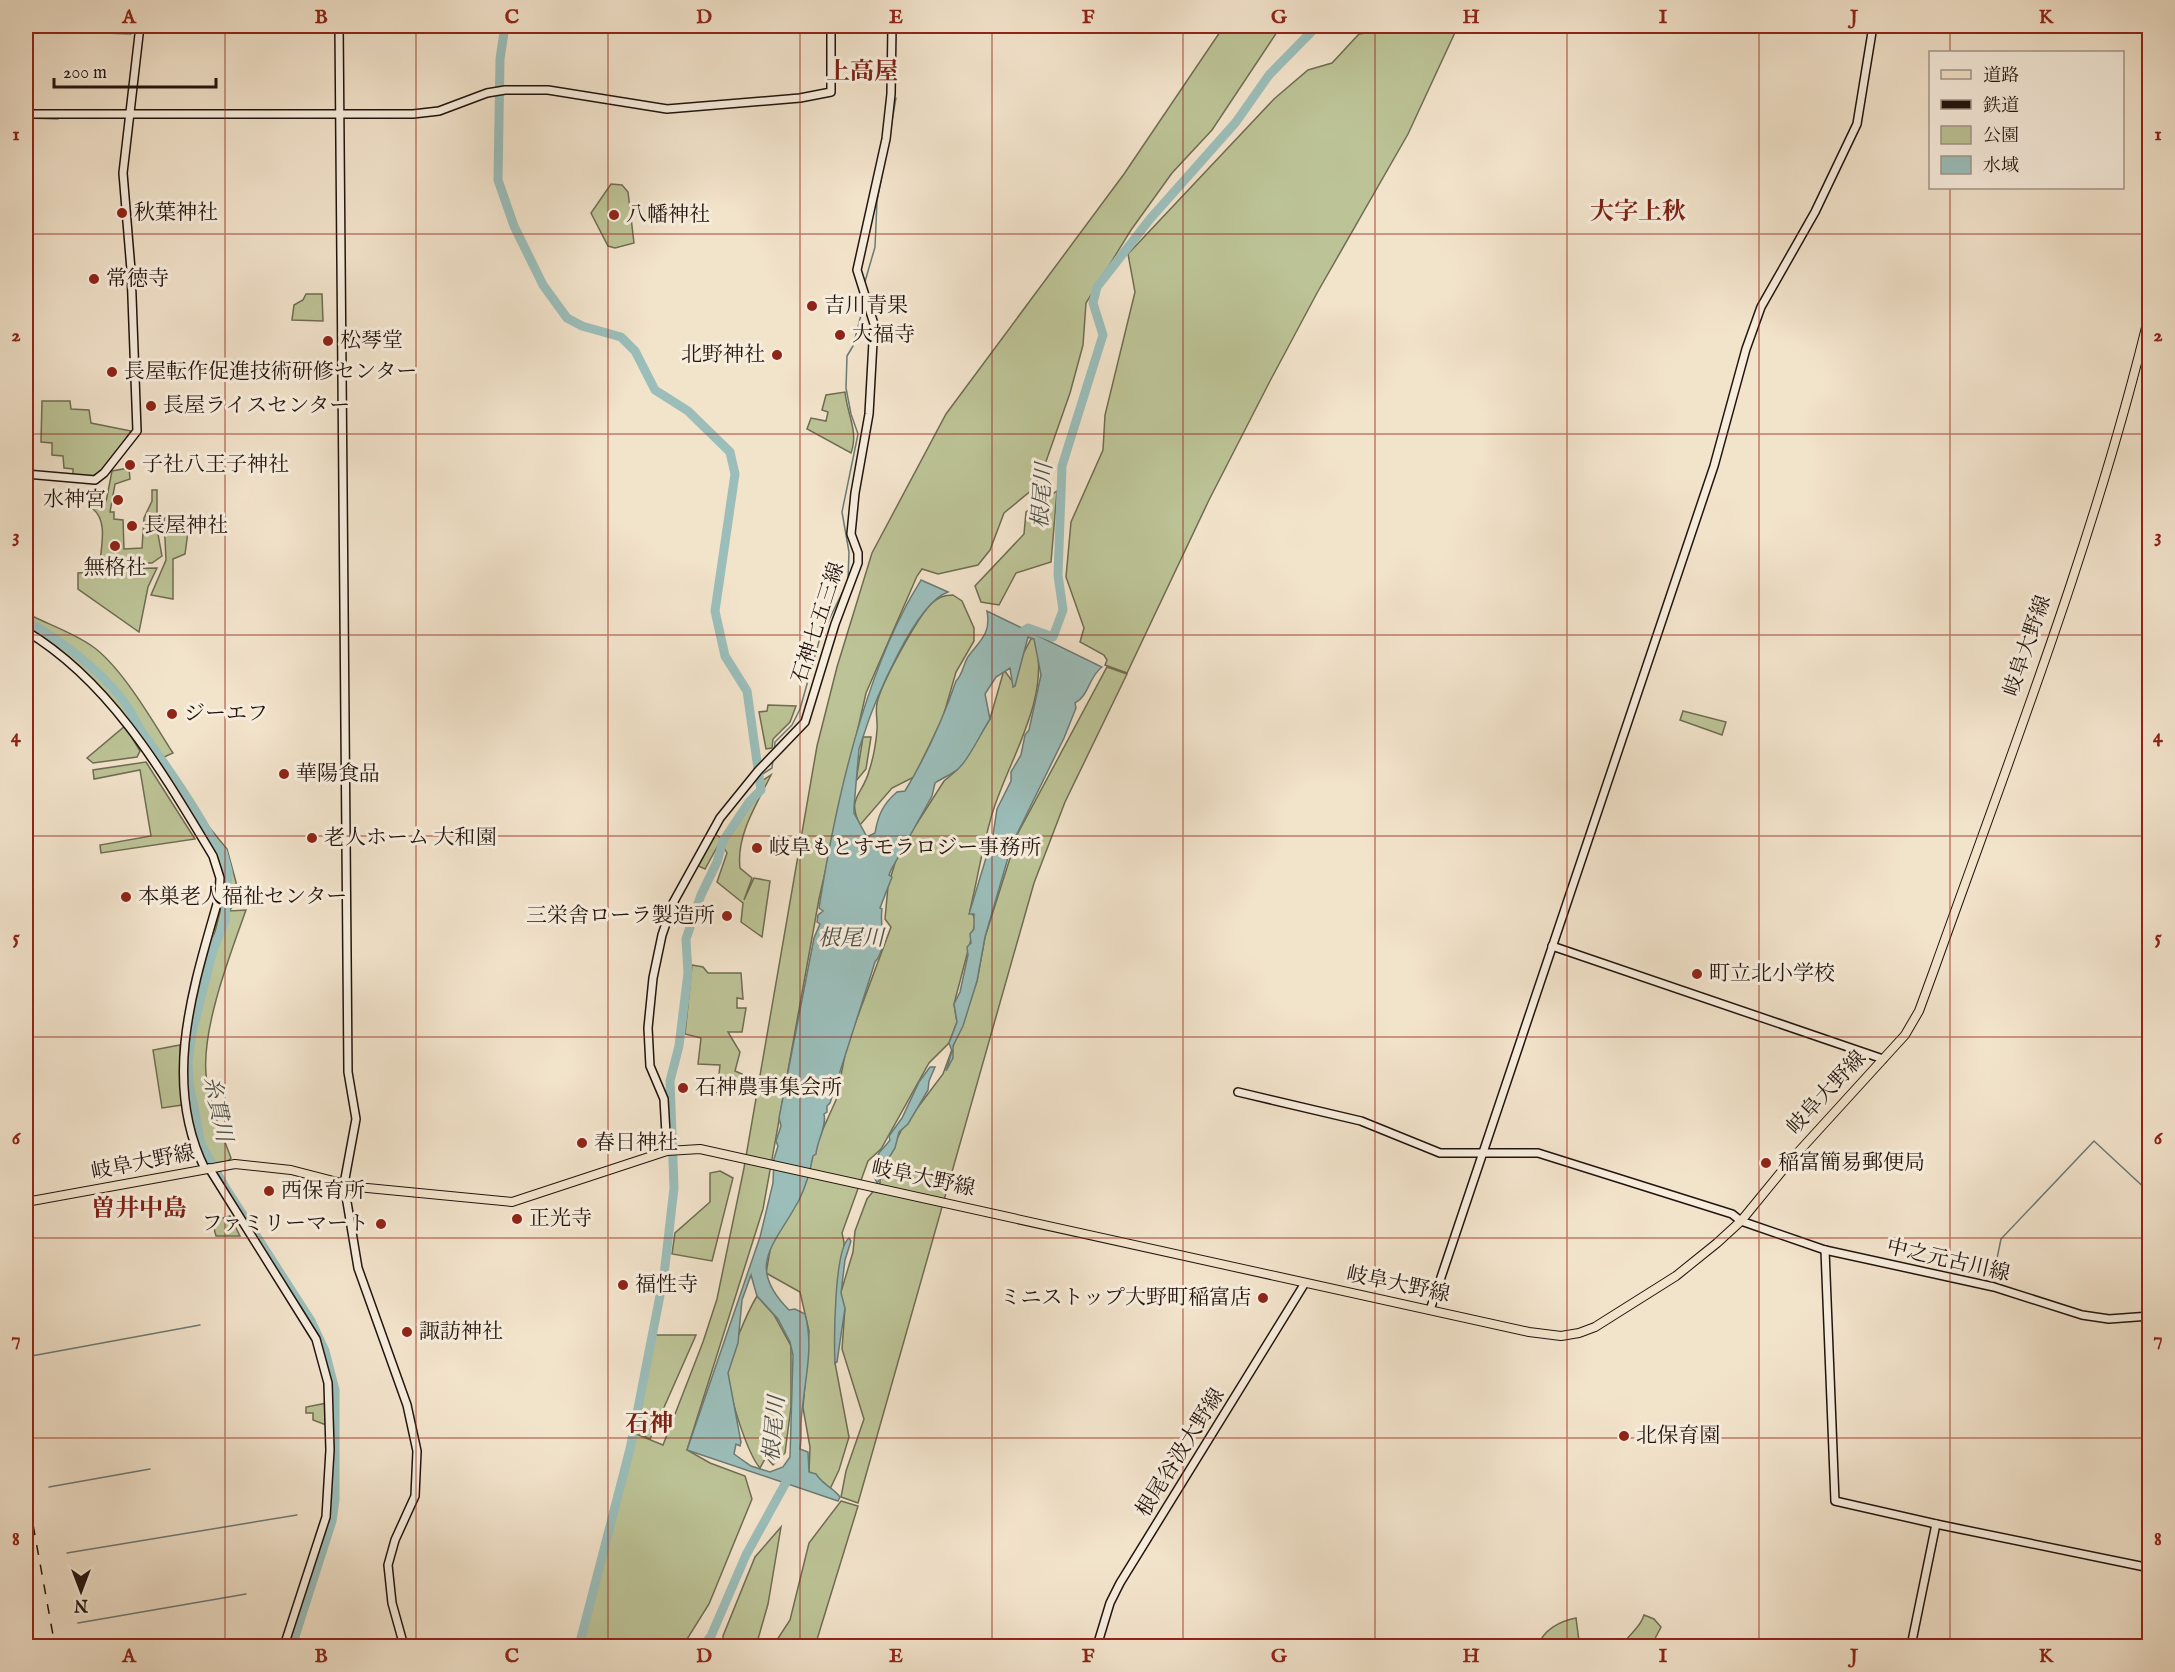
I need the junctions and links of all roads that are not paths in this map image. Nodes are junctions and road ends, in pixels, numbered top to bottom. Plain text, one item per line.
1 (140, 26) edge
2 (339, 26) edge
3 (831, 26) edge
4 (892, 26) edge
5 (1873, 26) edge
6 (26, 114) edge
7 (341, 114) junction
8 (128, 115) junction
9 (2150, 311) edge
10 (26, 474) edge
11 (26, 631) edge
12 (1552, 946) junction
13 (1883, 1059) junction
14 (1238, 1092) dead end
15 (671, 1150) junction
16 (1482, 1152) junction
17 (207, 1169) junction
18 (344, 1184) junction
19 (26, 1202) edge
20 (1741, 1221) junction
21 (1825, 1250) junction
22 (1305, 1283) junction
23 (1430, 1310) junction
24 (2150, 1316) edge
25 (1936, 1524) junction
26 (2150, 1568) edge
27 (284, 1647) edge
28 (404, 1647) edge
29 (1097, 1647) edge
30 (1911, 1647) edge

1 - 8 street
2 - 7 street
3 - 7 street
4 - 15 street, 石神七五三線
5 - 12 street
6 - 8 street
7 - 8 street
7 - 18 street
8 - 10 street
9 - 13 main road, 岐阜大野線
11 - 17 street
12 - 13 street
12 - 16 street
13 - 20 main road, 岐阜大野線
14 - 16 street, 中之元古川線
15 - 18 main road, 岐阜大野線
15 - 22 main road, 岐阜大野線
16 - 20 street, 中之元古川線
16 - 23 street
17 - 18 main road, 岐阜大野線
17 - 19 main road, 岐阜大野線
17 - 27 street
18 - 28 street
20 - 21 street, 中之元古川線
20 - 23 main road, 岐阜大野線
21 - 24 street, 中之元古川線
21 - 25 street
22 - 23 main road, 岐阜大野線
22 - 29 street, 根尾谷汲大野線
25 - 26 street
25 - 30 street

